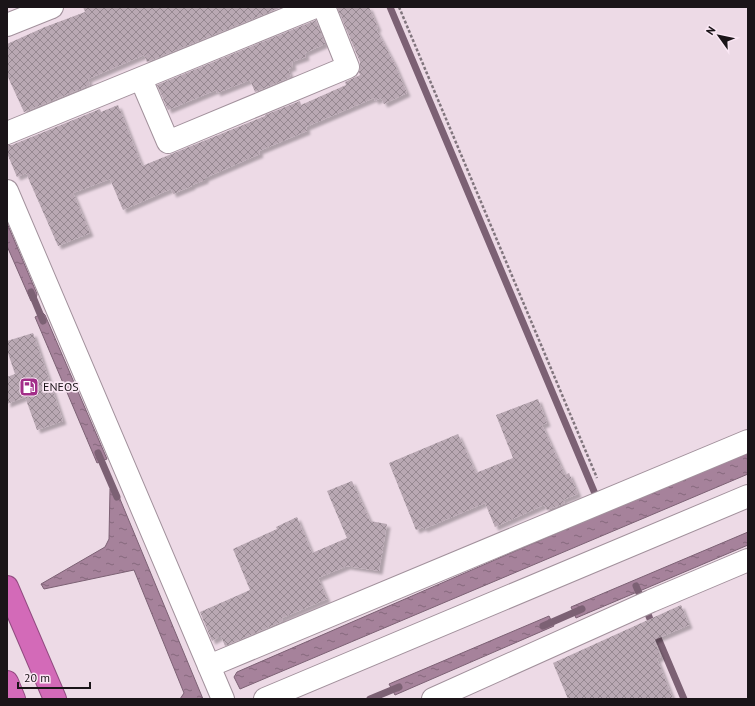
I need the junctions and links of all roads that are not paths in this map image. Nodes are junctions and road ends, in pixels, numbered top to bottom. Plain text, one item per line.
1 (52, 7) edge
2 (315, 7) edge
3 (324, 7) edge
4 (7, 26) edge
5 (141, 79) junction
6 (7, 133) edge
7 (7, 191) edge
8 (748, 441) edge
9 (748, 496) edge
10 (748, 560) edge
11 (7, 587) edge
12 (209, 666) junction
13 (7, 682) edge
14 (14, 699) edge
15 (55, 699) edge
16 (223, 699) edge
17 (265, 699) edge
18 (433, 699) edge

1 - 4 street
2 - 5 street
3 - 5 street
5 - 6 street
7 - 12 street
8 - 12 street
9 - 17 street
10 - 18 street
11 - 15 highway
12 - 16 street
13 - 14 highway

